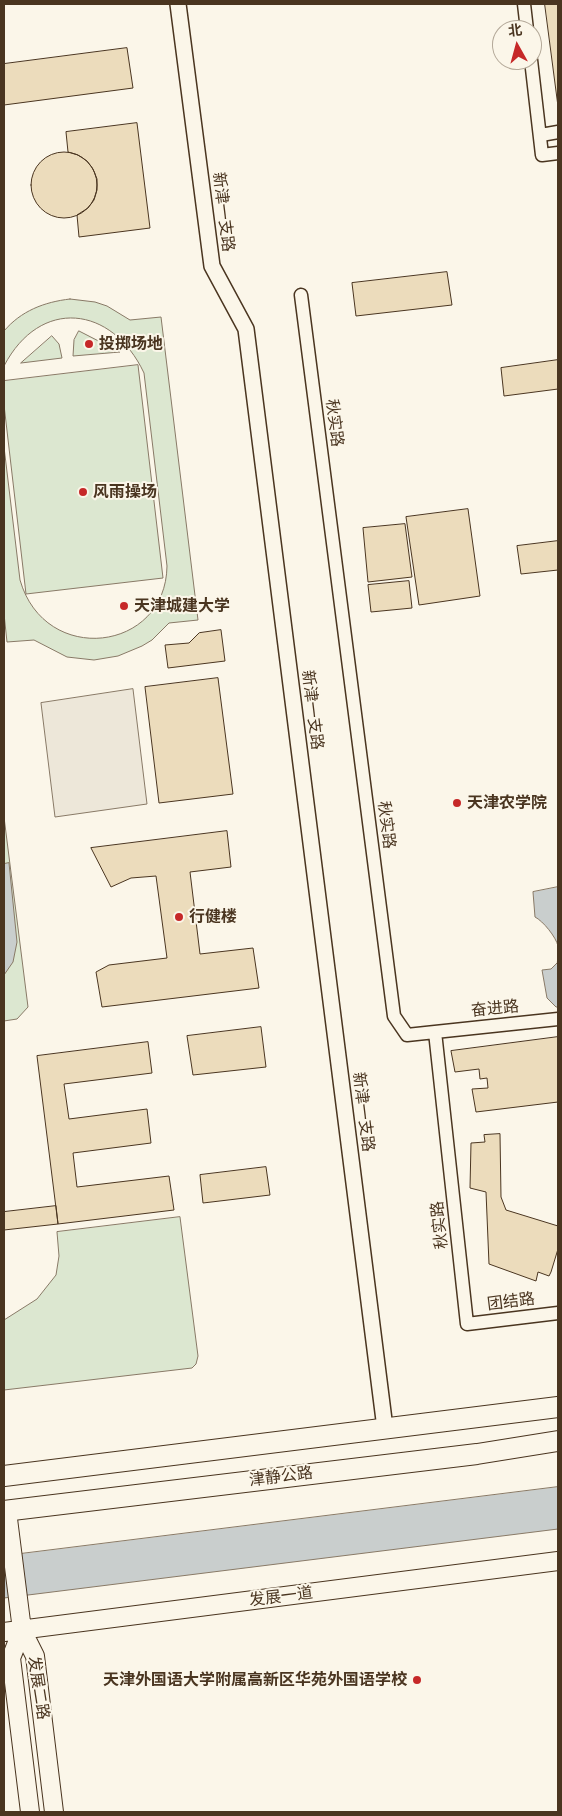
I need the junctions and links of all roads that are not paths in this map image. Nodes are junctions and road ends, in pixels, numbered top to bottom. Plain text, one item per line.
1 (178, 4) edge
2 (524, 4) edge
3 (526, 20) edge
4 (532, 70) edge
5 (558, 132) edge
6 (540, 134) junction
7 (558, 153) edge
8 (300, 295) dead end
9 (558, 1019) edge
10 (435, 1032) junction
11 (558, 1313) edge
12 (467, 1324) joint
13 (558, 1395) edge
14 (558, 1407) edge
15 (472, 1416) junction
16 (385, 1428) junction
17 (558, 1441) edge
18 (558, 1452) edge
19 (477, 1454) junction
20 (4, 1476) edge
21 (5, 1511) edge
22 (558, 1561) edge
23 (22, 1630) junction
24 (4, 1632) edge
25 (30, 1812) edge
26 (54, 1812) edge

1 - 16 street, 新津一支路
2 - 3 street
4 - 6 street
5 - 6 street
6 - 7 street
8 - 10 street, 秋实路
9 - 10 street, 奋进路
10 - 12 street, 秋实路
11 - 12 street, 团结路
13 - 15 highway
14 - 15 highway
15 - 16 highway
16 - 20 highway
17 - 19 highway, 津静公路
18 - 19 highway
19 - 21 highway, 津静公路
21 - 23 main road
22 - 23 main road, 发展一道
23 - 24 main road, 发展一道
23 - 25 main road, 发展二路
23 - 26 main road, 发展二路

